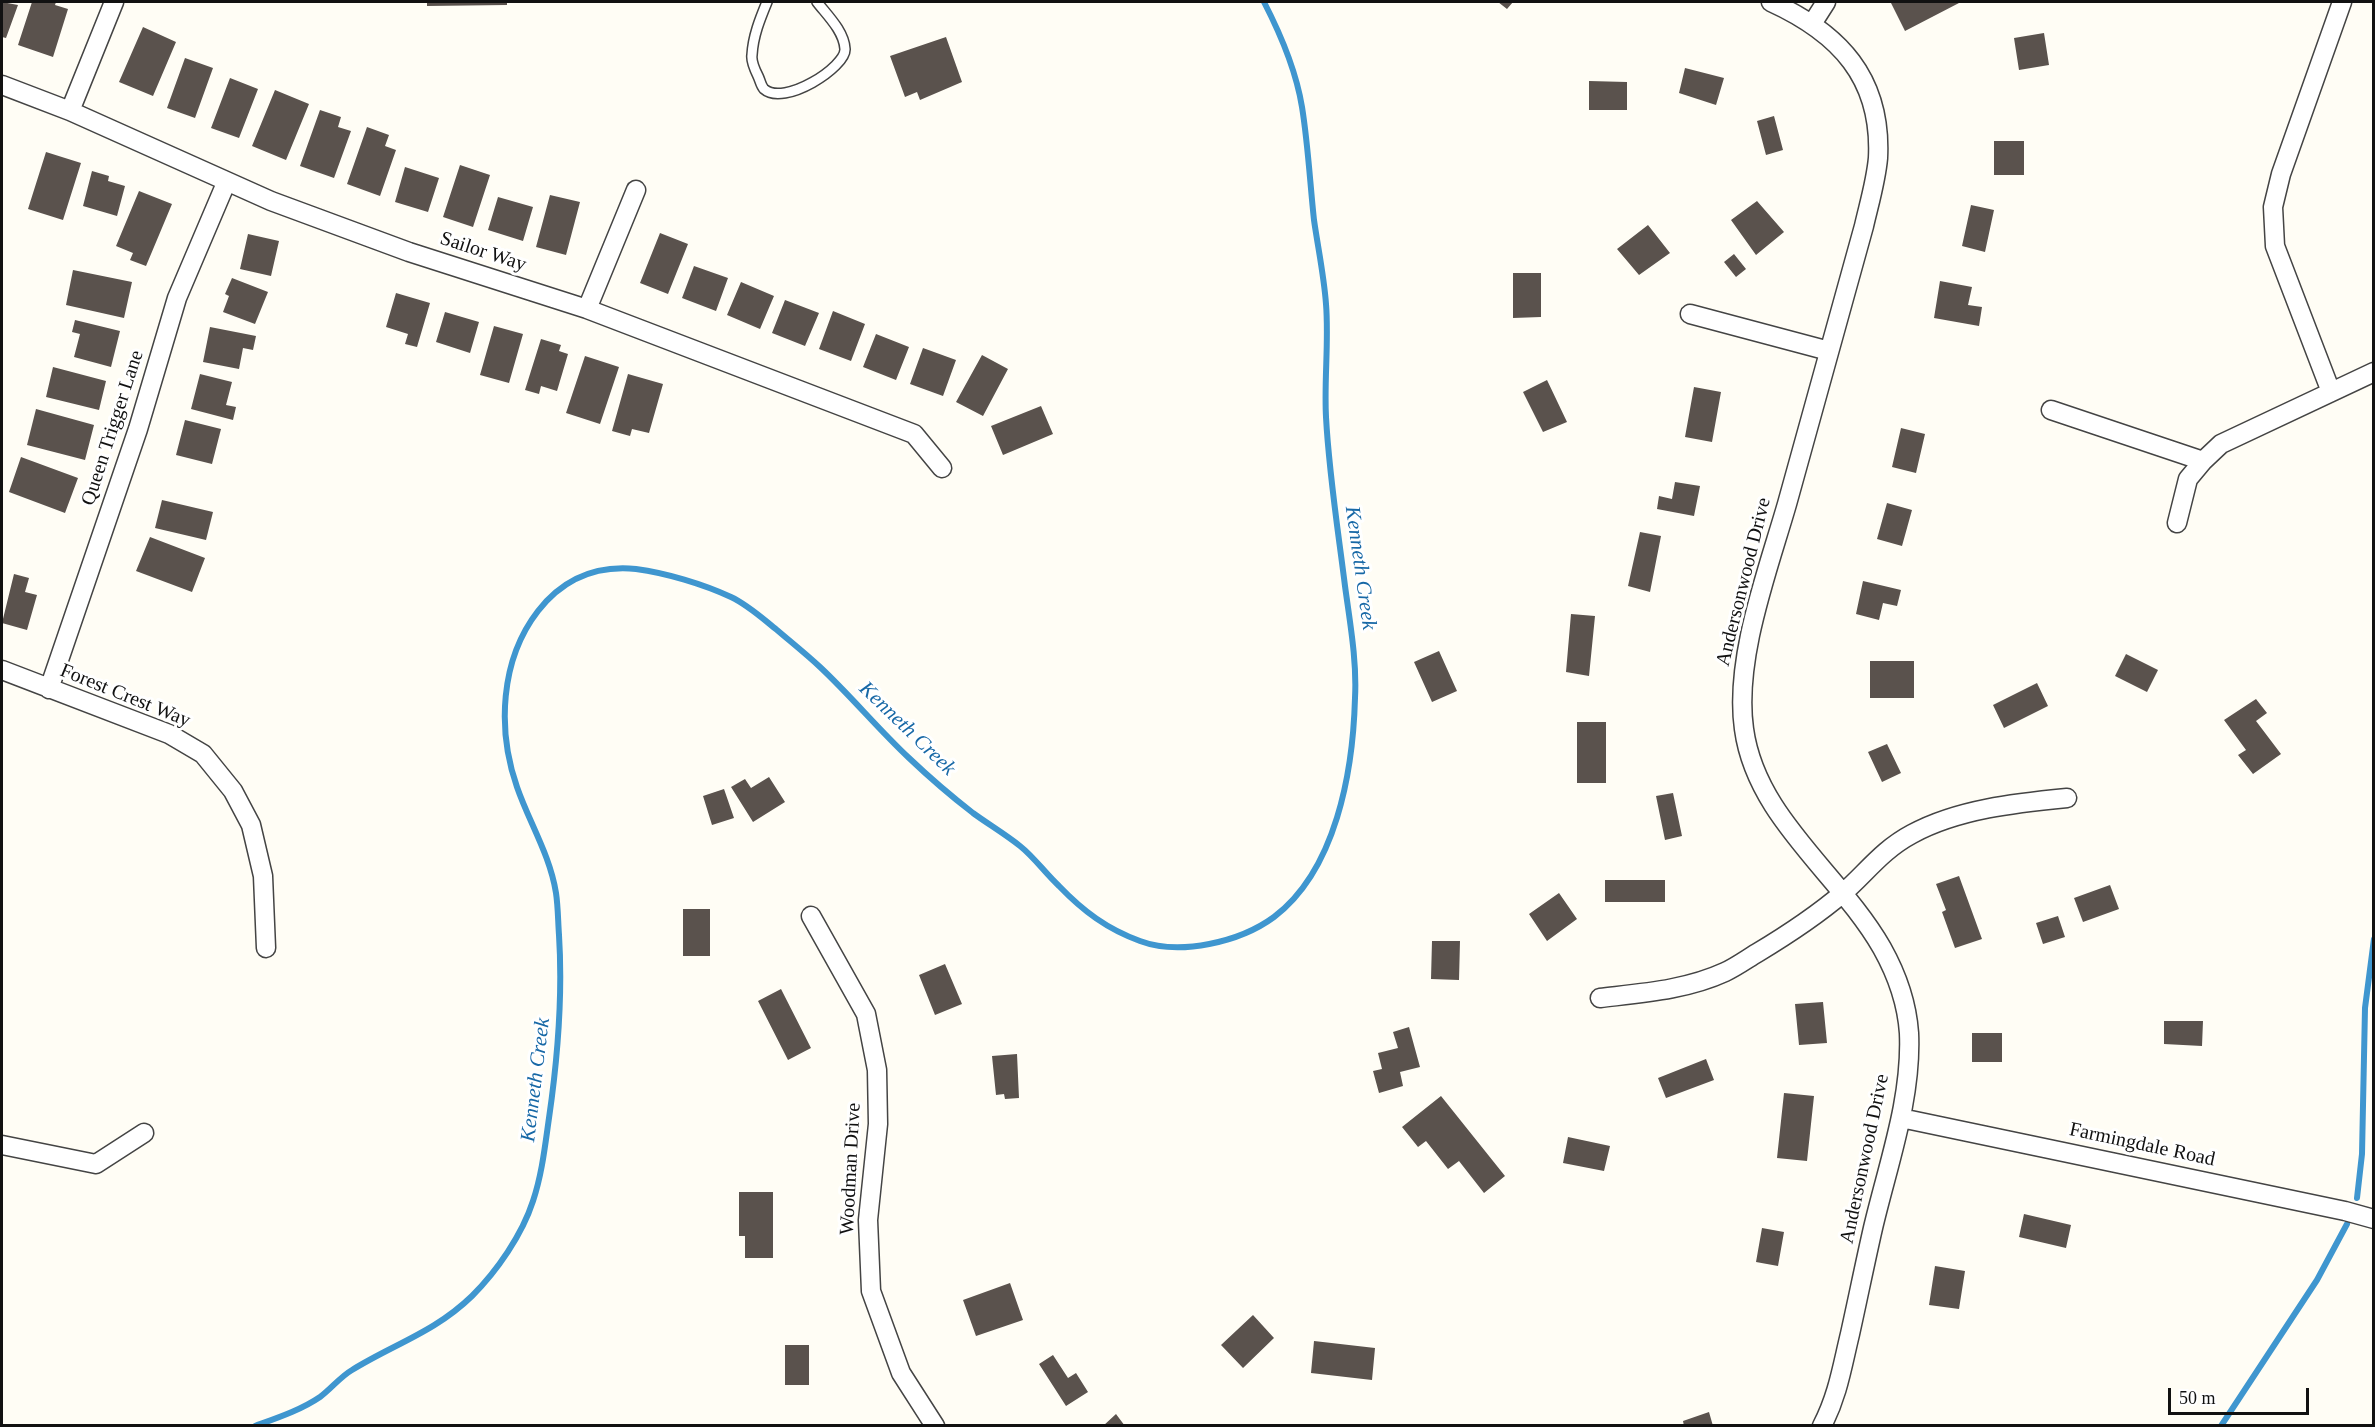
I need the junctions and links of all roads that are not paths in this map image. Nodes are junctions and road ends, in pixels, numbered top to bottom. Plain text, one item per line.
1 (114, 2) edge
2 (766, 2) edge
3 (817, 2) edge
4 (1771, 2) edge
5 (1826, 2) edge
6 (2342, 2) edge
7 (1812, 24) junction
8 (2, 85) edge
9 (70, 111) junction
10 (226, 183) junction
11 (636, 190) dead end
12 (587, 309) junction
13 (1690, 314) dead end
14 (1829, 351) junction
15 (2373, 372) edge
16 (2331, 392) junction
17 (2051, 410) dead end
18 (2203, 461) junction
19 (942, 468) dead end
20 (2177, 523) dead end
21 (2, 670) edge
22 (49, 689) junction
23 (2067, 798) dead end
24 (1844, 892) junction
25 (811, 916) dead end
26 (266, 948) dead end
27 (1600, 998) dead end
28 (1901, 1118) junction
29 (144, 1132) dead end
30 (2, 1145) edge
31 (2373, 1219) edge
32 (935, 1425) edge
33 (1822, 1425) edge

1 - 9 street
2 - 3 lane
4 - 7 street, Andersonwood Drive
5 - 7 street
6 - 16 street
7 - 14 street, Andersonwood Drive
8 - 9 street, Sailor Way
9 - 10 street, Sailor Way
10 - 12 street, Sailor Way
10 - 22 street, Queen Trigger Lane
11 - 12 street
12 - 19 street, Sailor Way
13 - 14 street
14 - 24 street, Andersonwood Drive
15 - 16 street
16 - 18 street
17 - 18 street
18 - 20 street
21 - 22 street, Forest Crest Way
22 - 26 street, Forest Crest Way
23 - 24 street
24 - 27 street
24 - 28 street, Andersonwood Drive
25 - 32 street, Woodman Drive
28 - 31 street, Farmingdale Road
28 - 33 street, Andersonwood Drive
29 - 30 street

